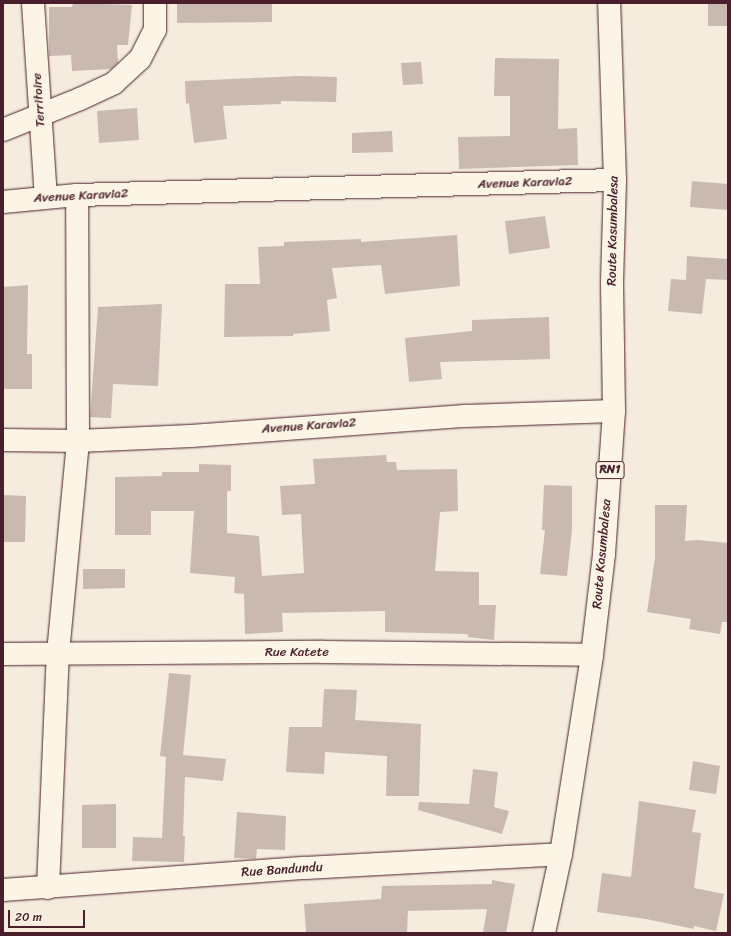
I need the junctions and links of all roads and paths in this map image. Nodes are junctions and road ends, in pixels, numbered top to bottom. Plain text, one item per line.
1 (33, 3) edge
2 (156, 3) edge
3 (609, 3) edge
4 (40, 115) junction
5 (3, 130) edge
6 (614, 180) junction
7 (77, 195) junction
8 (46, 198) junction
9 (3, 202) edge
10 (614, 411) junction
11 (3, 440) edge
12 (78, 441) junction
13 (58, 653) junction
14 (3, 654) edge
15 (592, 655) junction
16 (562, 854) junction
17 (48, 888) junction
18 (3, 890) edge
19 (544, 933) edge

1 - 4 main road, Territoire
2 - 4 main road
3 - 6 main road, Route Kasumbalesa / RN1
4 - 5 main road
4 - 8 main road, Territoire
6 - 7 main road, Avenue Karavia2
6 - 10 main road, Route Kasumbalesa / RN1
7 - 8 main road, Avenue Karavia2
7 - 12 main road
8 - 9 main road, Avenue Karavia2
10 - 12 main road, Avenue Karavia2
10 - 15 main road, Route Kasumbalesa / RN1
11 - 12 main road, Avenue Karavia2
12 - 13 main road
13 - 14 main road, Rue Katete
13 - 15 main road, Rue Katete
13 - 17 main road
15 - 16 main road, Route Kasumbalesa / RN1
16 - 17 main road, Rue Bandundu
16 - 19 main road, Route Kasumbalesa / RN1
17 - 18 main road, Rue Bandundu

